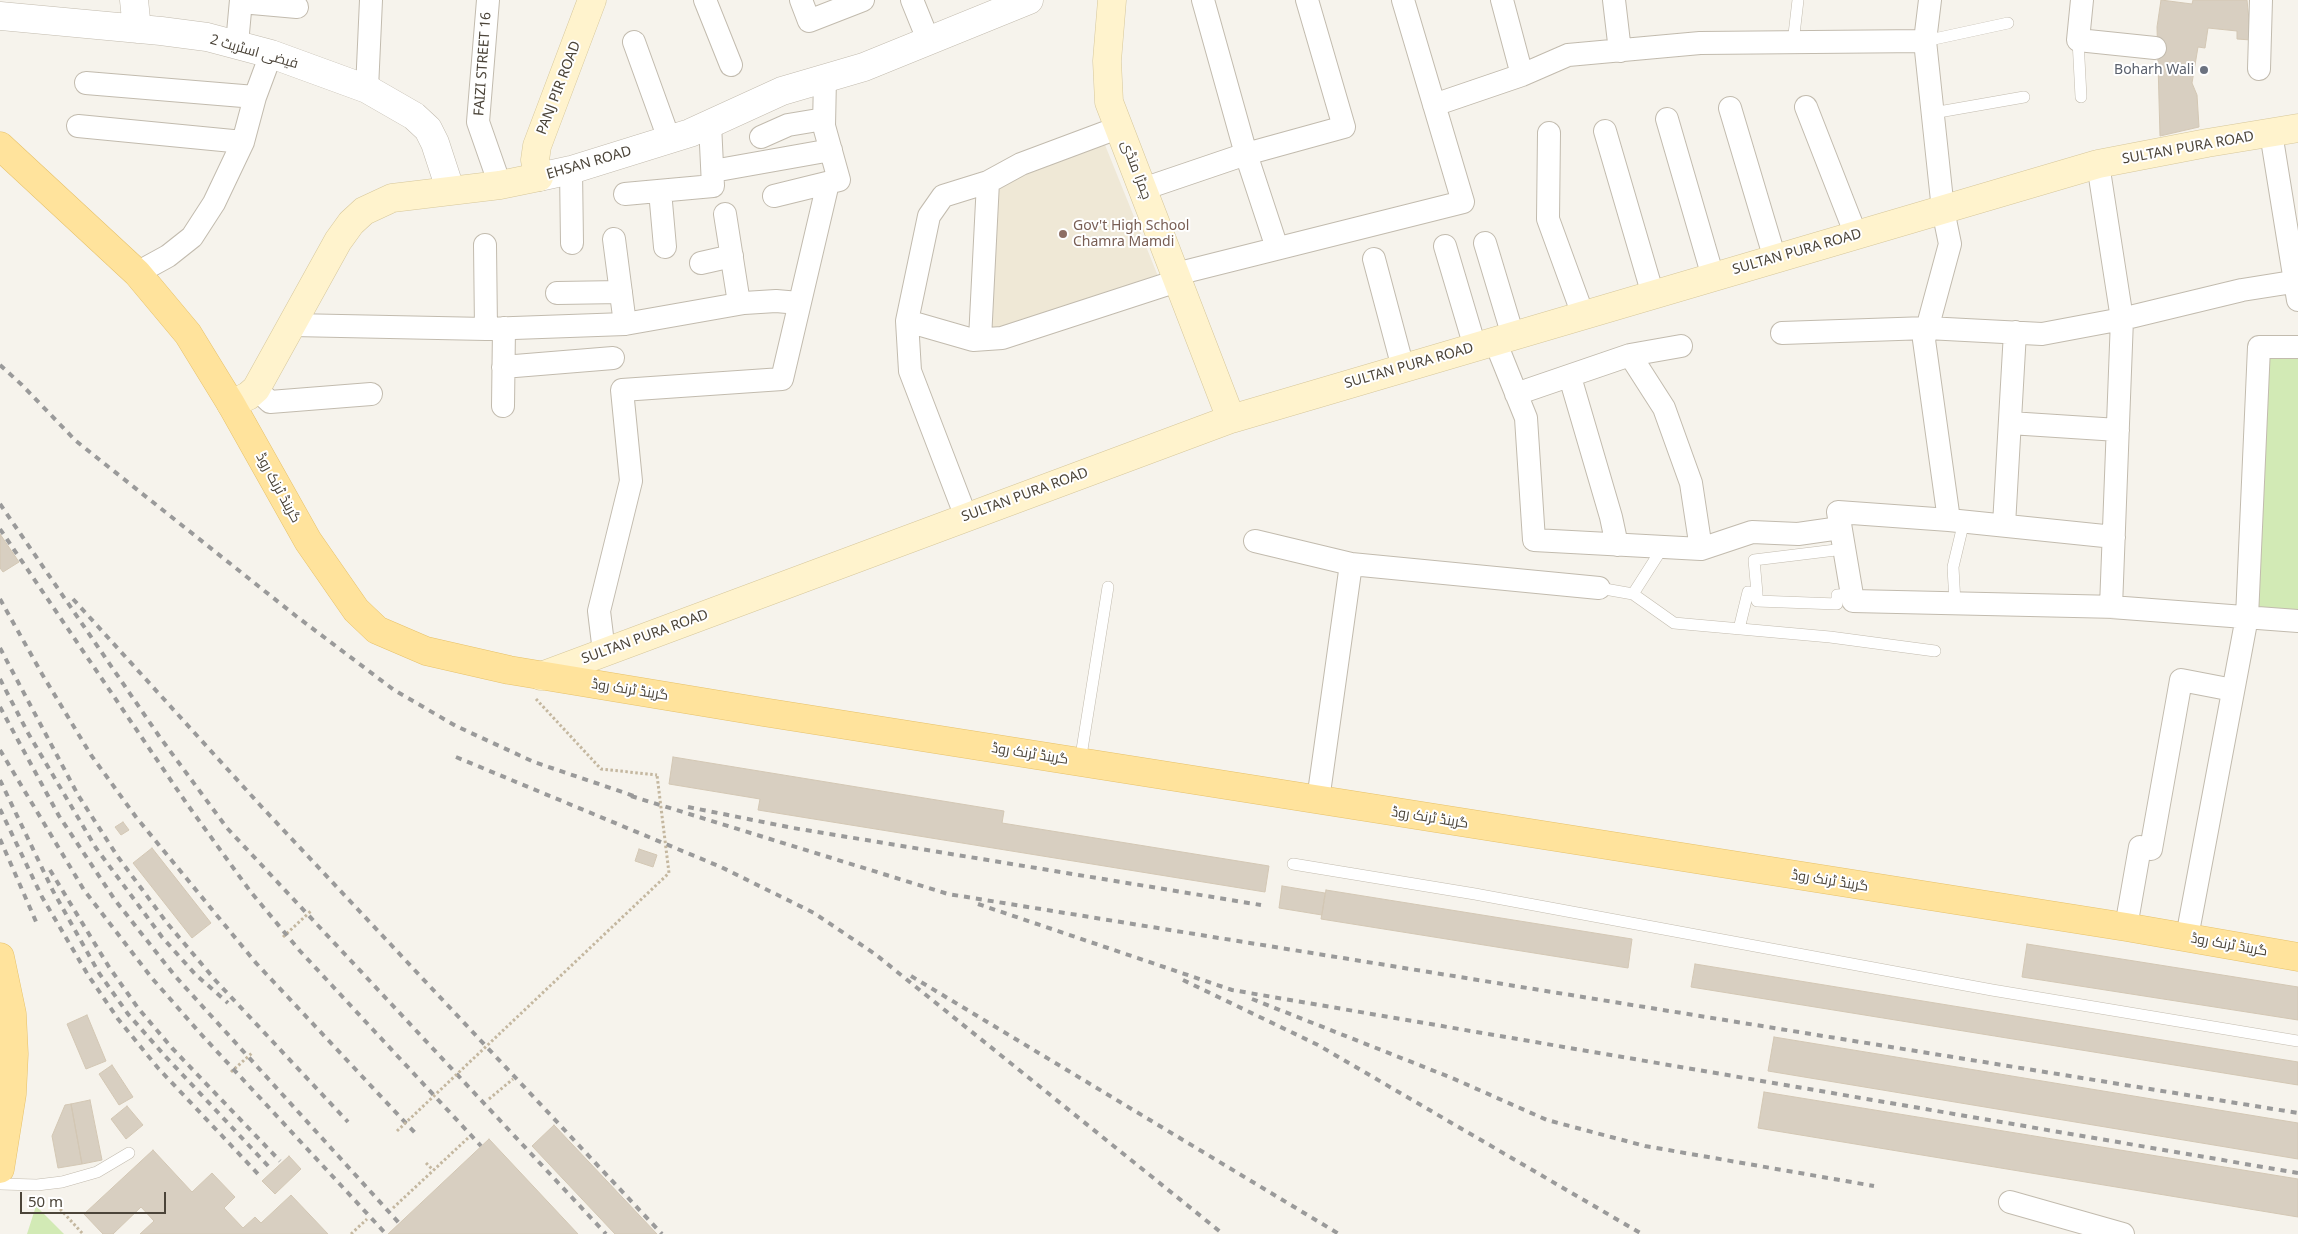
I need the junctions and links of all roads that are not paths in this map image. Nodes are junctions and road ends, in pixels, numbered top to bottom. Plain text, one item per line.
1 (134, 0) edge
2 (371, 0) edge
3 (488, 0) edge
4 (592, 0) edge
5 (705, 0) edge
6 (801, 0) edge
7 (863, 0) edge
8 (912, 0) edge
9 (1029, 0) edge
10 (1112, 0) edge
11 (1203, 0) edge
12 (1306, 0) edge
13 (1403, 0) edge
14 (1502, 0) edge
15 (1614, 0) edge
16 (1798, 0) edge
17 (1930, 0) edge
18 (2082, 0) edge
19 (2261, 0) edge
20 (241, 1) edge
21 (297, 7) dead end
22 (0, 16) edge
23 (2008, 22) dead end
24 (137, 29) junction
25 (2078, 40) junction
26 (1925, 41) junction
27 (634, 42) dead end
28 (928, 42) junction
29 (237, 44) junction
30 (1793, 44) junction
31 (2155, 48) dead end
32 (1620, 51) junction
33 (271, 54) junction
34 (731, 65) dead end
35 (2259, 69) dead end
36 (1522, 75) junction
37 (825, 78) junction
38 (86, 83) dead end
39 (367, 89) junction
40 (256, 97) junction
41 (2024, 97) dead end
42 (2081, 97) dead end
43 (1434, 105) junction
44 (1806, 107) dead end
45 (1730, 108) dead end
46 (1932, 113) junction
47 (824, 119) junction
48 (1667, 119) dead end
49 (710, 124) junction
50 (78, 126) dead end
51 (1120, 127) junction
52 (2298, 128) edge
53 (1606, 131) dead end
54 (1549, 133) dead end
55 (2271, 133) junction
56 (761, 137) dead end
57 (669, 139) junction
58 (243, 142) junction
59 (0, 146) edge
60 (831, 150) junction
61 (1246, 154) junction
62 (2098, 164) junction
63 (571, 170) junction
64 (713, 171) junction
65 (539, 177) junction
66 (988, 182) junction
67 (828, 183) junction
68 (500, 185) junction
69 (1143, 189) junction
70 (450, 190) junction
71 (660, 191) junction
72 (626, 194) dead end
73 (774, 196) dead end
74 (1942, 210) junction
75 (725, 214) dead end
76 (1856, 235) junction
77 (614, 239) dead end
78 (572, 243) dead end
79 (1485, 243) dead end
80 (485, 245) dead end
81 (1446, 246) dead end
82 (665, 247) dead end
83 (1277, 248) junction
84 (732, 256) junction
85 (1374, 259) dead end
86 (1775, 259) junction
87 (701, 263) dead end
88 (137, 273) junction
89 (1176, 277) junction
90 (1713, 277) junction
91 (2297, 288) edge
92 (621, 292) junction
93 (557, 293) dead end
94 (1653, 295) junction
95 (739, 303) junction
96 (798, 303) junction
97 (1582, 315) junction
98 (2122, 319) junction
99 (907, 321) junction
100 (293, 324) junction
101 (625, 324) junction
102 (495, 328) junction
103 (1928, 328) junction
104 (2015, 332) junction
105 (1782, 333) dead end
106 (980, 339) junction
107 (1495, 341) junction
108 (1681, 346) dead end
109 (2298, 347) edge
110 (1630, 355) junction
111 (613, 358) dead end
112 (504, 367) junction
113 (1403, 368) junction
114 (1570, 377) junction
115 (256, 389) junction
116 (371, 394) dead end
117 (1516, 394) junction
118 (231, 404) junction
119 (503, 406) dead end
120 (1231, 419) junction
121 (2010, 424) junction
122 (2118, 430) junction
123 (966, 517) junction
124 (1956, 521) junction
125 (2004, 525) junction
126 (2114, 537) junction
127 (1842, 539) junction
128 (1255, 541) dead end
129 (1617, 544) junction
130 (1663, 547) junction
131 (1701, 549) junction
132 (1351, 564) junction
133 (1108, 587) dead end
134 (1599, 588) joint
135 (1758, 593) junction
136 (1633, 594) junction
137 (1852, 594) junction
138 (1955, 603) junction
139 (2118, 607) junction
140 (2247, 617) junction
141 (2298, 621) edge
142 (1739, 629) junction
143 (1935, 651) dead end
144 (604, 652) junction
145 (538, 687) junction
146 (2233, 690) junction
147 (1080, 762) junction
148 (1318, 800) junction
149 (1293, 864) dead end
150 (2126, 927) junction
151 (2187, 937) junction
152 (0, 957) edge
153 (2298, 957) edge
154 (2298, 1041) edge
155 (129, 1153) dead end
156 (0, 1169) edge
157 (0, 1184) edge
158 (2010, 1202) dead end
159 (2123, 1234) edge

1 - 24 street
2 - 39 street
3 - 68 street, FAIZI STREET 16
4 - 65 main road, PANJ PIR ROAD
5 - 34 street
6 - 7 street
8 - 28 street
9 - 28 street, EHSAN ROAD
10 - 51 main road, چمڑا منڈی
11 - 61 street
12 - 61 street
13 - 43 street
14 - 36 street
15 - 32 street
16 - 30 lane
17 - 26 street
18 - 25 street
19 - 35 street
20 - 21 street
20 - 29 street
22 - 24 street, فیضی اسٹریٹ 2
23 - 26 lane
24 - 29 street, فیضی اسٹریٹ 2
25 - 31 street
25 - 42 lane
26 - 30 street
26 - 46 street
27 - 57 street
28 - 37 street, EHSAN ROAD
29 - 33 street, فیضی اسٹریٹ 2
30 - 32 street
32 - 36 street
33 - 39 street, فیضی اسٹریٹ 2
33 - 40 street
36 - 43 street
37 - 47 street
37 - 49 street, EHSAN ROAD
38 - 40 street
39 - 70 street, فیضی اسٹریٹ 2
40 - 58 street
41 - 46 lane
43 - 83 street
44 - 76 street
45 - 86 street
46 - 74 street
47 - 56 street
47 - 60 street
48 - 90 street
49 - 57 street, EHSAN ROAD
49 - 64 street
50 - 58 street
51 - 66 street
51 - 69 main road, چمڑا منڈی
52 - 55 main road, SULTAN PURA ROAD
53 - 94 street
54 - 97 street
55 - 62 main road, SULTAN PURA ROAD
55 - 91 street
57 - 63 street, EHSAN ROAD
58 - 88 street
59 - 88 main road, گرینڈ ٹرنک روڈ
60 - 64 street
60 - 67 street
61 - 69 street
61 - 83 street
62 - 74 main road, SULTAN PURA ROAD
62 - 98 street
63 - 65 street, EHSAN ROAD
63 - 78 street
64 - 71 street
65 - 68 main road, EHSAN ROAD
66 - 99 street
66 - 106 street
67 - 73 street
67 - 96 street
68 - 70 main road, EHSAN ROAD
69 - 89 main road, چمڑا منڈی
70 - 100 main road, EHSAN ROAD
71 - 72 street
71 - 82 street
74 - 76 main road, SULTAN PURA ROAD
74 - 103 street
75 - 84 street
76 - 86 main road, SULTAN PURA ROAD
77 - 92 street
79 - 107 street
80 - 102 street
81 - 107 street
83 - 89 street
84 - 87 street
84 - 95 street
85 - 113 street
86 - 90 main road, SULTAN PURA ROAD
88 - 118 main road, گرینڈ ٹرنک روڈ
89 - 106 street
89 - 120 main road, چمڑا منڈی
90 - 94 main road, SULTAN PURA ROAD
91 - 98 street
92 - 93 street
92 - 101 street
94 - 97 main road, SULTAN PURA ROAD
95 - 96 street
95 - 101 street
96 - 144 street
97 - 107 main road, SULTAN PURA ROAD
98 - 104 street
98 - 122 street
99 - 106 street
99 - 123 street
100 - 102 street
100 - 115 main road, EHSAN ROAD
101 - 102 street
102 - 112 street
103 - 104 street
103 - 105 street
103 - 124 street
104 - 121 street
107 - 113 main road, SULTAN PURA ROAD
107 - 117 street
108 - 110 street
109 - 140 street
110 - 114 street
110 - 131 street
111 - 112 street
112 - 119 street
113 - 120 main road, SULTAN PURA ROAD
114 - 117 street
114 - 129 street
115 - 116 street
115 - 118 main road, EHSAN ROAD
117 - 129 street
118 - 145 main road, گرینڈ ٹرنک روڈ
120 - 123 main road, SULTAN PURA ROAD
121 - 122 street
121 - 125 street
122 - 126 street
123 - 144 main road, SULTAN PURA ROAD
124 - 125 street
124 - 127 street
124 - 138 lane
125 - 126 street
126 - 139 street
127 - 131 street
127 - 135 lane
127 - 137 street
128 - 132 street
129 - 130 street
130 - 131 street
130 - 136 lane
132 - 134 street
132 - 148 street
133 - 147 lane
134 - 136 lane
135 - 137 lane
135 - 142 lane
136 - 142 lane
137 - 138 street
138 - 139 street
139 - 140 street
140 - 141 street
140 - 146 street
142 - 143 lane
144 - 145 main road, SULTAN PURA ROAD
145 - 147 main road, گرینڈ ٹرنک روڈ
146 - 150 street
146 - 151 street
147 - 148 main road, گرینڈ ٹرنک روڈ
148 - 150 main road, گرینڈ ٹرنک روڈ
149 - 154 lane
150 - 151 main road, گرینڈ ٹرنک روڈ
151 - 153 main road, گرینڈ ٹرنک روڈ
152 - 156 main road
155 - 157 lane
158 - 159 street

